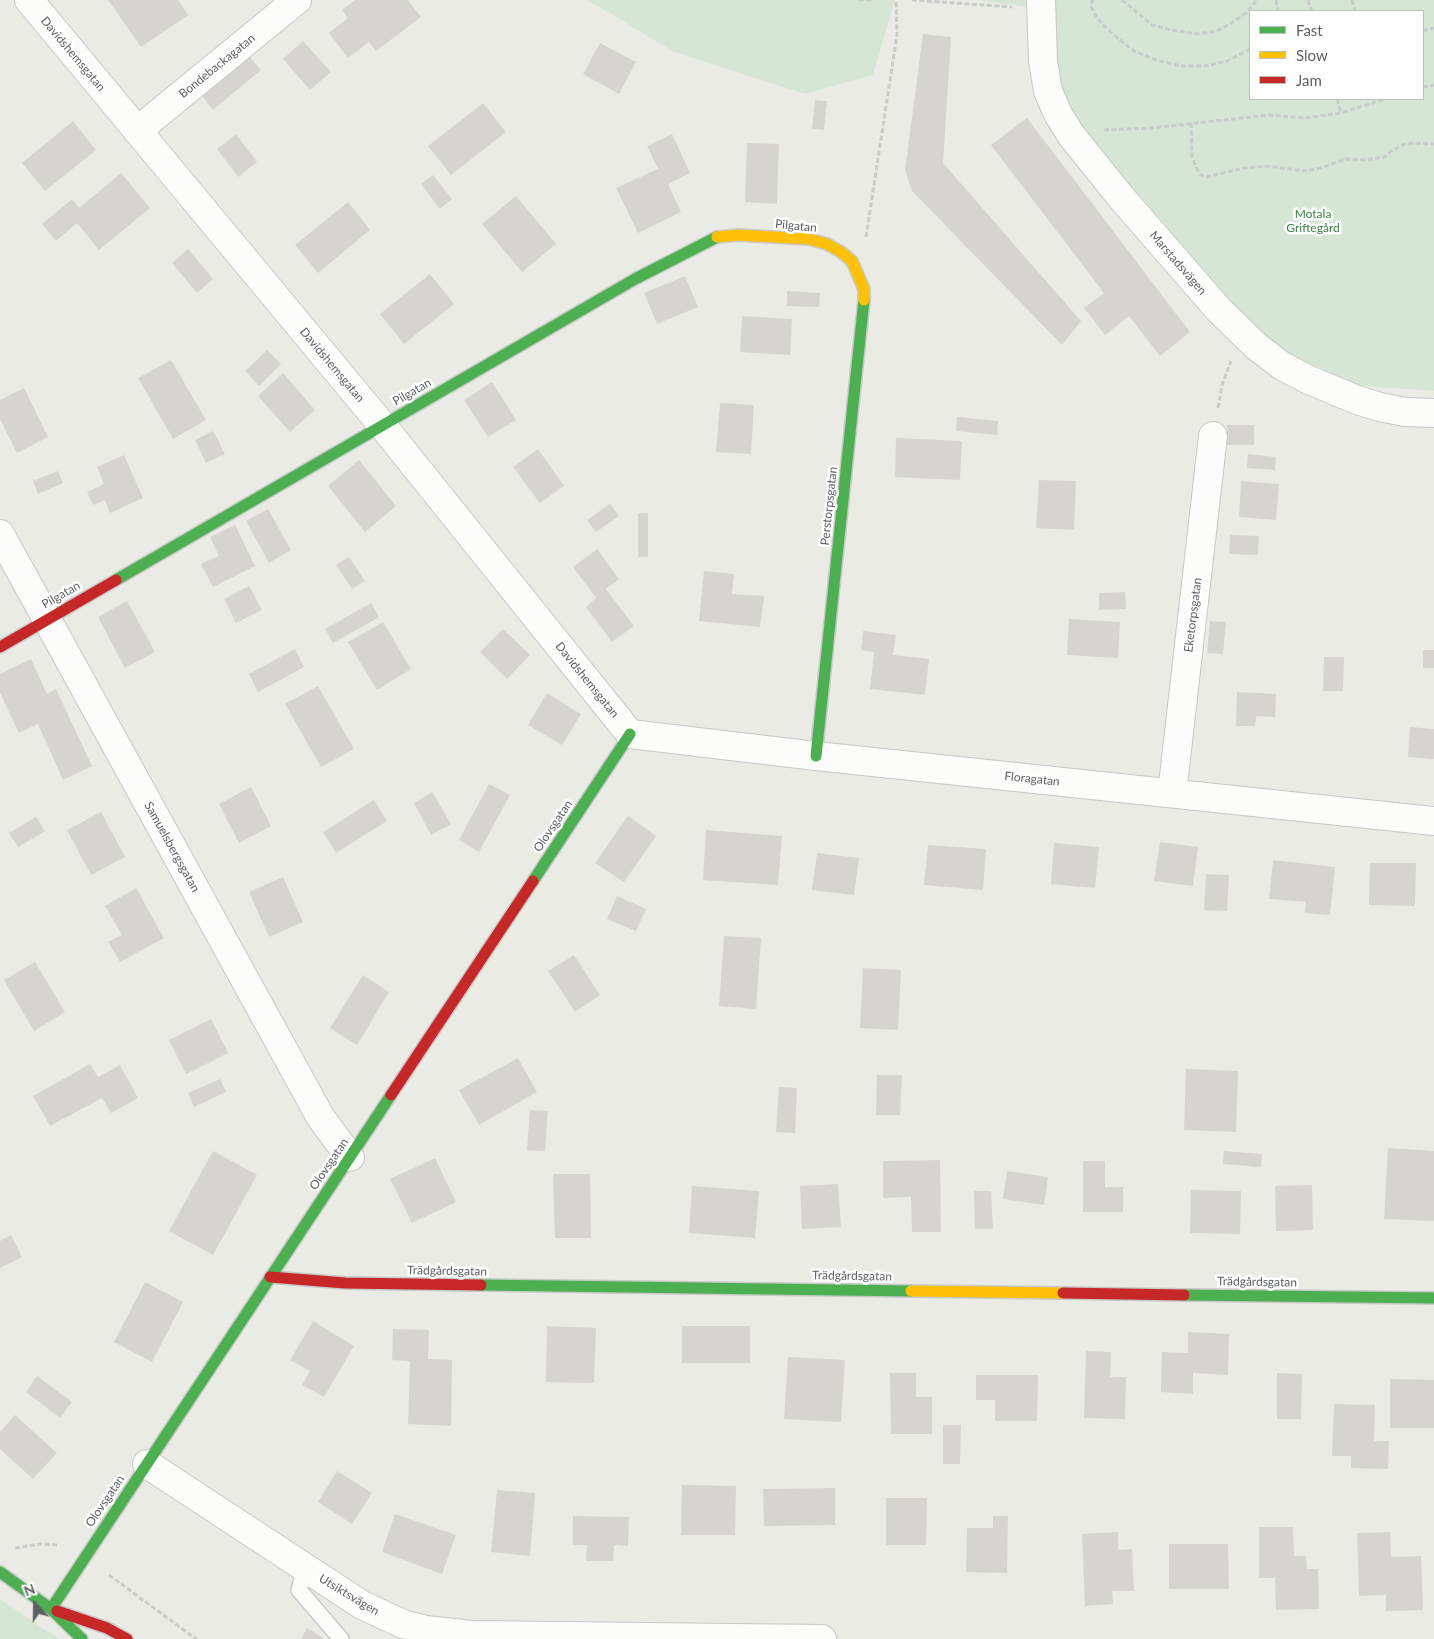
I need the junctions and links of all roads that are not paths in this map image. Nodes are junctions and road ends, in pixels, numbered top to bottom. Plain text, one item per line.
1 (29, 0) edge
2 (297, 0) edge
3 (1040, 4) edge
4 (138, 131) junction
5 (852, 262) joint
6 (1434, 413) edge
7 (382, 425) junction
8 (1213, 436) road end
9 (0, 534) edge
10 (46, 619) junction
11 (0, 647) edge
12 (630, 734) junction
13 (816, 756) junction
14 (1172, 793) junction
15 (1434, 821) edge
16 (350, 1157) junction
17 (270, 1277) junction
18 (1434, 1298) edge
19 (146, 1464) junction
20 (305, 1568) junction
21 (0, 1572) edge
22 (51, 1609) junction
23 (82, 1639) edge
24 (127, 1639) edge
25 (341, 1639) edge
26 (822, 1639) edge

1 - 4 street, Davidshemsgatan
2 - 4 street, Bondebackagatan
3 - 6 street, Marstadsvägen
4 - 7 street, Davidshemsgatan
5 - 7 street, Pilgatan
5 - 13 street, Perstorpsgatan
7 - 10 street, Pilgatan
7 - 12 street, Davidshemsgatan
8 - 14 street, Eketorpsgatan
9 - 10 street, Samuelsbergsgatan
10 - 11 street, Pilgatan
10 - 16 street, Samuelsbergsgatan
12 - 13 street, Floragatan
12 - 16 street, Olovsgatan
13 - 14 street, Floragatan
14 - 15 street, Floragatan
16 - 17 street, Olovsgatan
17 - 18 street, Trädgårdsgatan
17 - 19 street, Olovsgatan
19 - 20 street, Utsiktsvägen
19 - 22 street, Olovsgatan
20 - 25 lane
20 - 26 street, Utsiktsvägen
21 - 22 street
22 - 23 street
22 - 24 street

